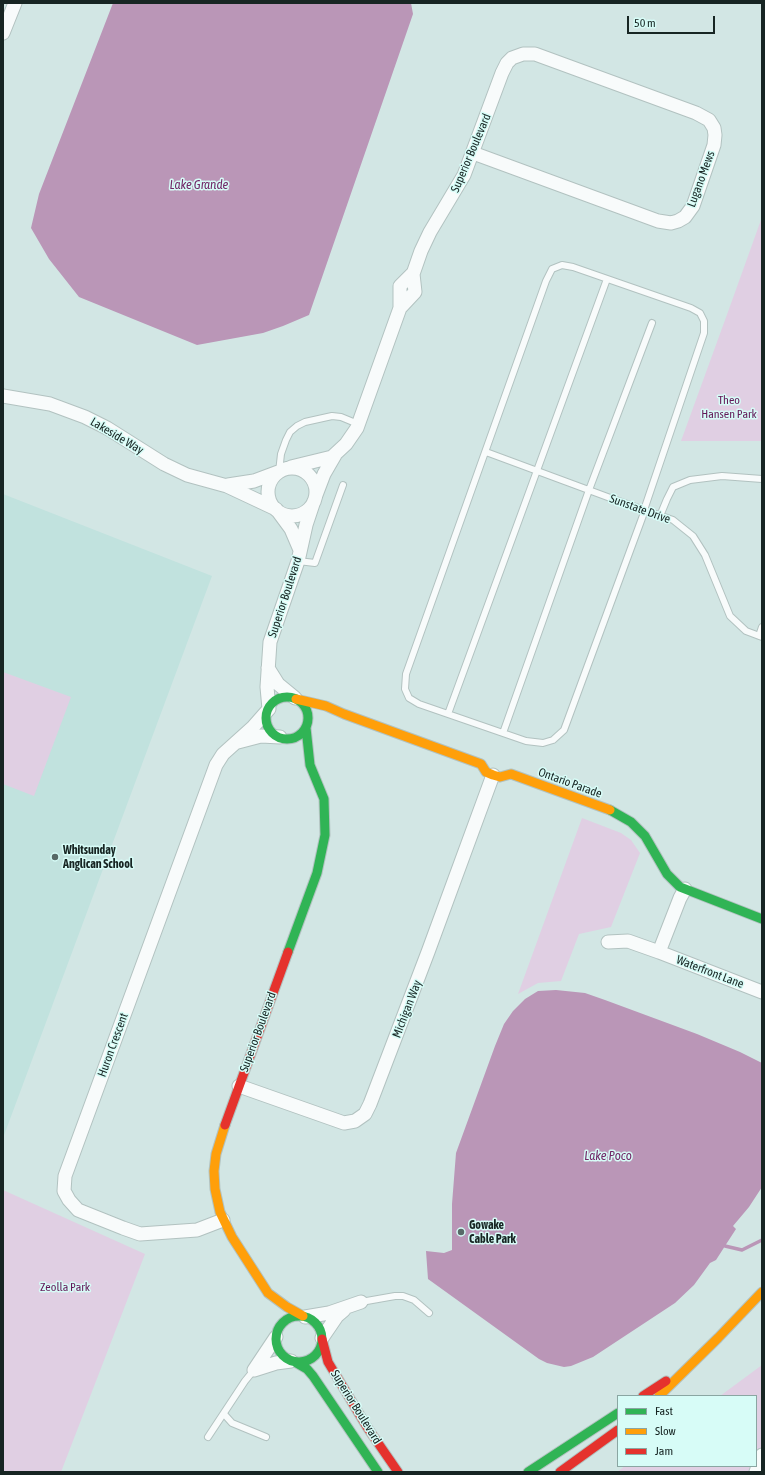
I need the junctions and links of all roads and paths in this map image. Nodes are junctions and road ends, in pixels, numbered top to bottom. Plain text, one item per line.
1 (15, 3) edge
2 (3, 33) edge
3 (517, 55) joint
4 (473, 153) junction
5 (607, 279) junction
6 (652, 323) dead end
7 (3, 396) edge
8 (358, 424) junction
9 (486, 452) junction
10 (335, 455) junction
11 (283, 470) junction
12 (537, 471) junction
13 (762, 479) edge
14 (343, 485) dead end
15 (227, 486) junction
16 (589, 490) junction
17 (315, 499) junction
18 (277, 510) junction
19 (645, 510) junction
20 (660, 516) junction
21 (299, 556) junction
22 (762, 627) edge
23 (761, 636) edge
24 (268, 668) junction
25 (296, 698) junction
26 (268, 710) junction
27 (344, 714) junction
28 (448, 714) junction
29 (306, 727) junction
30 (503, 733) junction
31 (280, 738) junction
32 (236, 742) junction
33 (310, 765) junction
34 (493, 775) junction
35 (685, 889) junction
36 (762, 919) edge
37 (608, 942) dead end
38 (659, 952) junction
39 (762, 992) edge
40 (239, 1086) junction
41 (223, 1220) junction
42 (267, 1292) junction
43 (762, 1292) edge
44 (356, 1304) junction
45 (429, 1313) dead end
46 (304, 1316) junction
47 (277, 1334) junction
48 (322, 1339) junction
49 (293, 1361) junction
50 (689, 1366) junction
51 (254, 1370) junction
52 (645, 1395) edge
53 (659, 1395) edge
54 (224, 1414) junction
55 (617, 1414) edge
56 (617, 1431) edge
57 (208, 1437) dead end
58 (266, 1437) dead end
59 (762, 1455) edge
60 (378, 1472) edge
61 (398, 1472) edge
62 (528, 1472) edge
63 (560, 1472) edge
64 (756, 1472) edge

1 - 2 street
3 - 4 street, Superior Boulevard
3 - 4 street, Lugano Mews
4 - 8 street, Superior Boulevard
5 - 9 lane
5 - 12 lane
5 - 19 lane
6 - 16 lane
7 - 15 street, Lakeside Way
8 - 10 street, Superior Boulevard
8 - 11 lane
9 - 12 lane, Sunstate Drive
9 - 28 lane
10 - 11 street, Superior Boulevard
10 - 17 street, Superior Boulevard
11 - 15 street, Lakeside Way
11 - 17 street
11 - 18 street
12 - 16 lane, Sunstate Drive
12 - 28 lane
13 - 20 lane
14 - 21 lane
15 - 18 street, Lakeside Way
16 - 19 lane, Sunstate Drive
16 - 30 lane
17 - 18 street
17 - 21 street, Superior Boulevard
18 - 21 street, Superior Boulevard
19 - 20 lane, Sunstate Drive
19 - 30 lane
20 - 23 lane, Sunstate Drive
21 - 24 street, Superior Boulevard
22 - 23 lane
24 - 25 street
24 - 26 street, Superior Boulevard
25 - 26 street
25 - 27 street
25 - 29 street
26 - 31 street
26 - 32 street, Huron Crescent
27 - 29 street
27 - 34 street
28 - 30 lane
29 - 31 street
29 - 33 street, Superior Boulevard
31 - 32 street, Huron Crescent
31 - 33 street, Superior Boulevard
32 - 41 street, Huron Crescent
33 - 40 street, Superior Boulevard
34 - 35 street, Ontario Parade
34 - 40 street, Michigan Way
35 - 36 street, Ontario Parade
35 - 38 street
37 - 38 street, Waterfront Lane
38 - 39 street, Waterfront Lane
40 - 41 street, Superior Boulevard
41 - 42 street, Superior Boulevard
42 - 46 street, Superior Boulevard
42 - 47 street, Superior Boulevard
43 - 50 street
44 - 45 lane
44 - 46 street
44 - 48 street
46 - 47 street
46 - 48 street
47 - 49 street
47 - 51 street
48 - 49 street
48 - 61 street, Superior Boulevard
49 - 51 street
49 - 60 street, Superior Boulevard
50 - 52 street
50 - 53 street
51 - 54 lane
54 - 57 lane
54 - 58 lane
55 - 62 street
56 - 63 street
59 - 64 street

